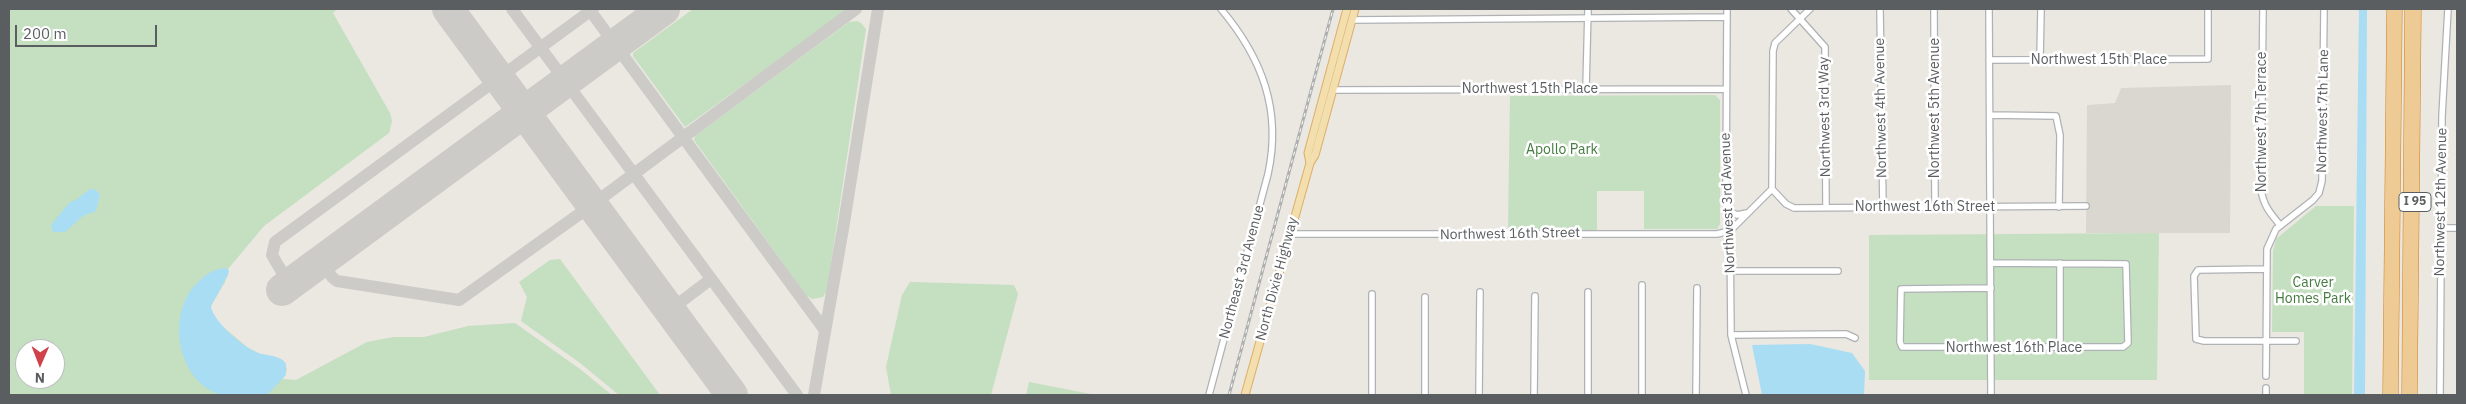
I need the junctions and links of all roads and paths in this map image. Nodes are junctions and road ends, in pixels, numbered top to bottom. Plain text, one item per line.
1 (1221, 9) edge
2 (1347, 9) edge
3 (1355, 9) edge
4 (1588, 9) edge
5 (1727, 9) edge
6 (1791, 9) edge
7 (1810, 9) edge
8 (1880, 9) edge
9 (1934, 9) edge
10 (1990, 9) edge
11 (2041, 9) edge
12 (2208, 9) edge
13 (2262, 9) edge
14 (2324, 9) edge
15 (2391, 9) edge
16 (2398, 9) edge
17 (2410, 9) edge
18 (2417, 9) edge
19 (2448, 9) edge
20 (1727, 17) junction
21 (1800, 17) junction
22 (1588, 18) junction
23 (1352, 20) junction
24 (1989, 60) junction
25 (2040, 60) junction
26 (1586, 88) junction
27 (1726, 89) junction
28 (1333, 90) junction
29 (1990, 115) junction
30 (1310, 163) junction
31 (1772, 189) junction
32 (2086, 206) dead end
33 (1826, 207) junction
34 (1990, 207) junction
35 (2059, 207) junction
36 (1883, 208) junction
37 (1935, 208) junction
38 (1727, 210) junction
39 (1747, 213) junction
40 (2280, 225) junction
41 (2441, 228) junction
42 (2457, 228) edge
43 (1730, 231) junction
44 (1290, 234) junction
45 (2060, 263) junction
46 (1991, 264) junction
47 (2266, 269) junction
48 (1730, 271) junction
49 (1838, 271) dead end
50 (1642, 284) dead end
51 (1697, 288) dead end
52 (1991, 288) junction
53 (1480, 292) dead end
54 (1588, 292) dead end
55 (1372, 294) dead end
56 (1535, 296) dead end
57 (1426, 297) dead end
58 (1731, 335) junction
59 (1855, 338) dead end
60 (2266, 341) junction
61 (2296, 341) dead end
62 (1991, 348) junction
63 (2060, 348) junction
64 (2266, 376) dead end
65 (2266, 388) dead end
66 (1209, 395) edge
67 (1245, 395) edge
68 (1372, 395) edge
69 (1425, 395) edge
70 (1479, 395) edge
71 (1534, 395) edge
72 (1588, 395) edge
73 (1642, 395) edge
74 (1696, 395) edge
75 (1746, 395) edge
76 (1991, 395) edge
77 (2266, 395) edge
78 (2387, 395) edge
79 (2394, 395) edge
80 (2406, 395) edge
81 (2413, 395) edge
82 (2440, 395) edge

1 - 66 street, Northeast 3rd Avenue
2 - 30 main road, North Dixie Highway
3 - 23 main road, North Dixie Highway
4 - 22 street
5 - 20 street, Northwest 3rd Avenue
6 - 21 street, Northwest 3rd Way
7 - 21 street
8 - 36 street, Northwest 4th Avenue
9 - 37 street, Northwest 5th Avenue
10 - 24 street
11 - 25 street
12 - 25 street, Northwest 15th Place
13 - 40 street, Northwest 7th Terrace
14 - 40 street, Northwest 7th Lane
15 - 78 highway, I 95
16 - 79 highway
17 - 80 highway
18 - 81 highway, I 95
19 - 41 street, Northwest 12th Avenue
20 - 22 street
20 - 27 street, Northwest 3rd Avenue
21 - 31 street
21 - 33 street, Northwest 3rd Way
22 - 23 street
22 - 26 street
23 - 28 main road, North Dixie Highway
24 - 25 street, Northwest 15th Place
24 - 29 street
26 - 27 street, Northwest 15th Place
26 - 28 street, Northwest 15th Place
27 - 38 street, Northwest 3rd Avenue
28 - 30 main road, North Dixie Highway
29 - 34 street
29 - 35 street
30 - 44 main road, North Dixie Highway
31 - 33 street, Northwest 16th Street
31 - 39 street
32 - 35 street, Northwest 16th Street
33 - 36 street, Northwest 16th Street
34 - 35 street, Northwest 16th Street
34 - 37 street, Northwest 16th Street
34 - 46 street
36 - 37 street, Northwest 16th Street
38 - 39 street
38 - 43 street, Northwest 3rd Avenue
39 - 43 street
40 - 47 street
41 - 42 street
41 - 82 street, Northwest 12th Avenue
43 - 44 street, Northwest 16th Street
43 - 48 street, Northwest 3rd Avenue
44 - 67 main road, North Dixie Highway
45 - 46 street
45 - 63 street
45 - 63 street, Northwest 16th Place
46 - 52 street
47 - 60 street
47 - 60 street
48 - 49 street
48 - 58 street, Northwest 3rd Avenue
50 - 73 street
51 - 74 street
52 - 62 street
52 - 62 street, Northwest 16th Place
53 - 70 street
54 - 72 street
55 - 68 street
56 - 71 street
57 - 69 street
58 - 59 street
58 - 75 street, Northwest 3rd Avenue
60 - 61 street
60 - 64 street
62 - 63 street, Northwest 16th Place
62 - 76 street
65 - 77 street

